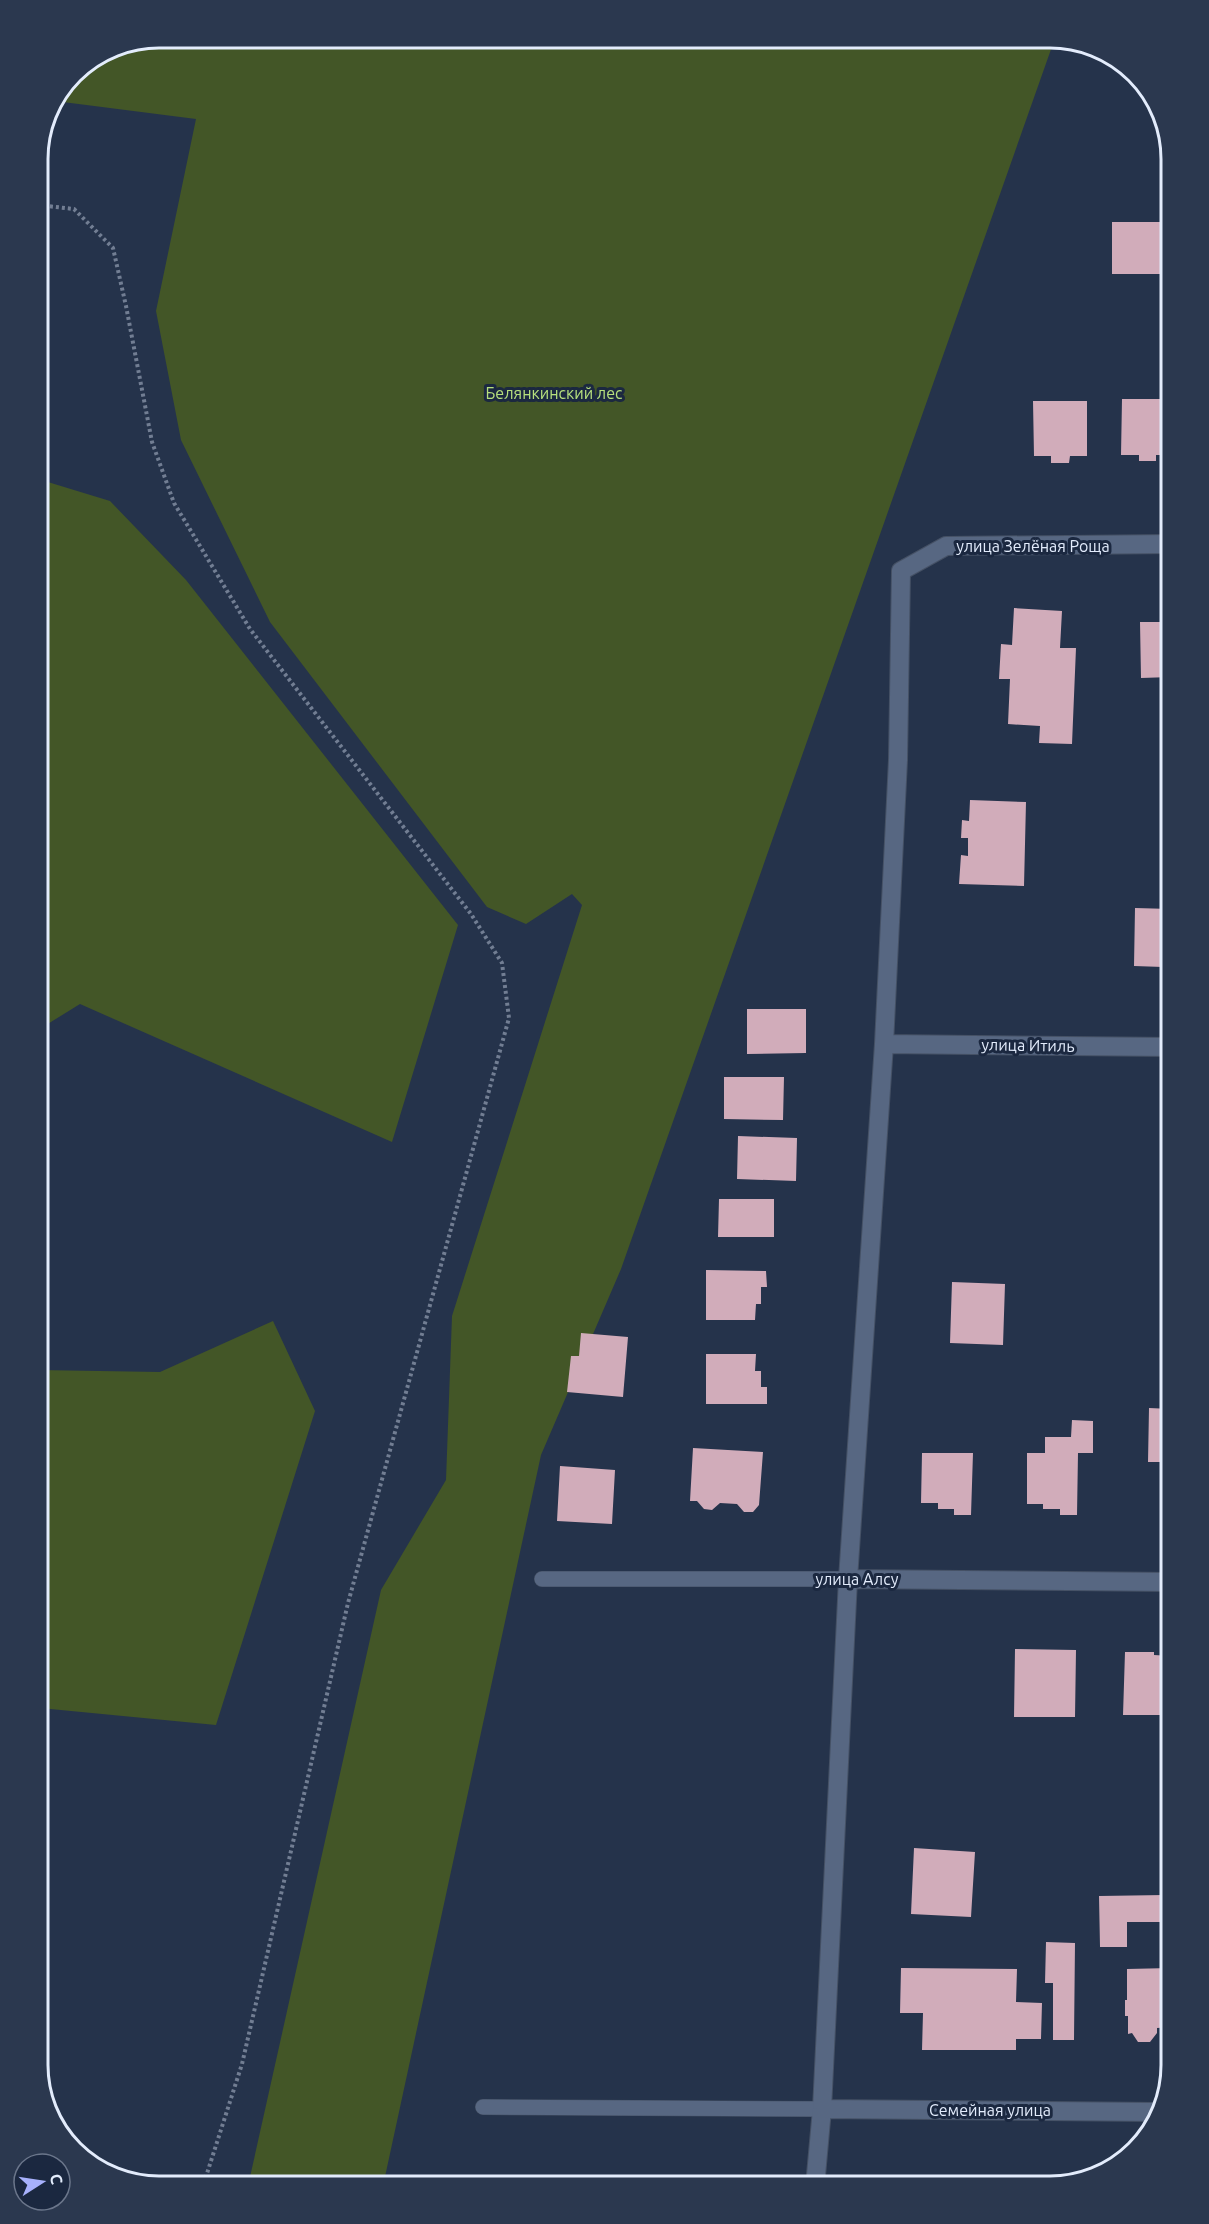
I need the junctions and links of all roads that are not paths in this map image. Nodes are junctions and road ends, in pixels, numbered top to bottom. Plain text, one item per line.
1 (1161, 544) edge
2 (884, 1044) junction
3 (1161, 1047) edge
4 (542, 1579) dead end
5 (848, 1579) junction
6 (1161, 1582) edge
7 (483, 2107) dead end
8 (822, 2109) junction
9 (1151, 2112) edge
10 (816, 2176) edge

1 - 2 street, улица Зелёная Роща
2 - 3 street, улица Итиль
2 - 5 street
4 - 5 lane, улица Алсу
5 - 6 street, улица Алсу
5 - 8 street
7 - 8 lane
8 - 9 street, Семейная улица
8 - 10 street

